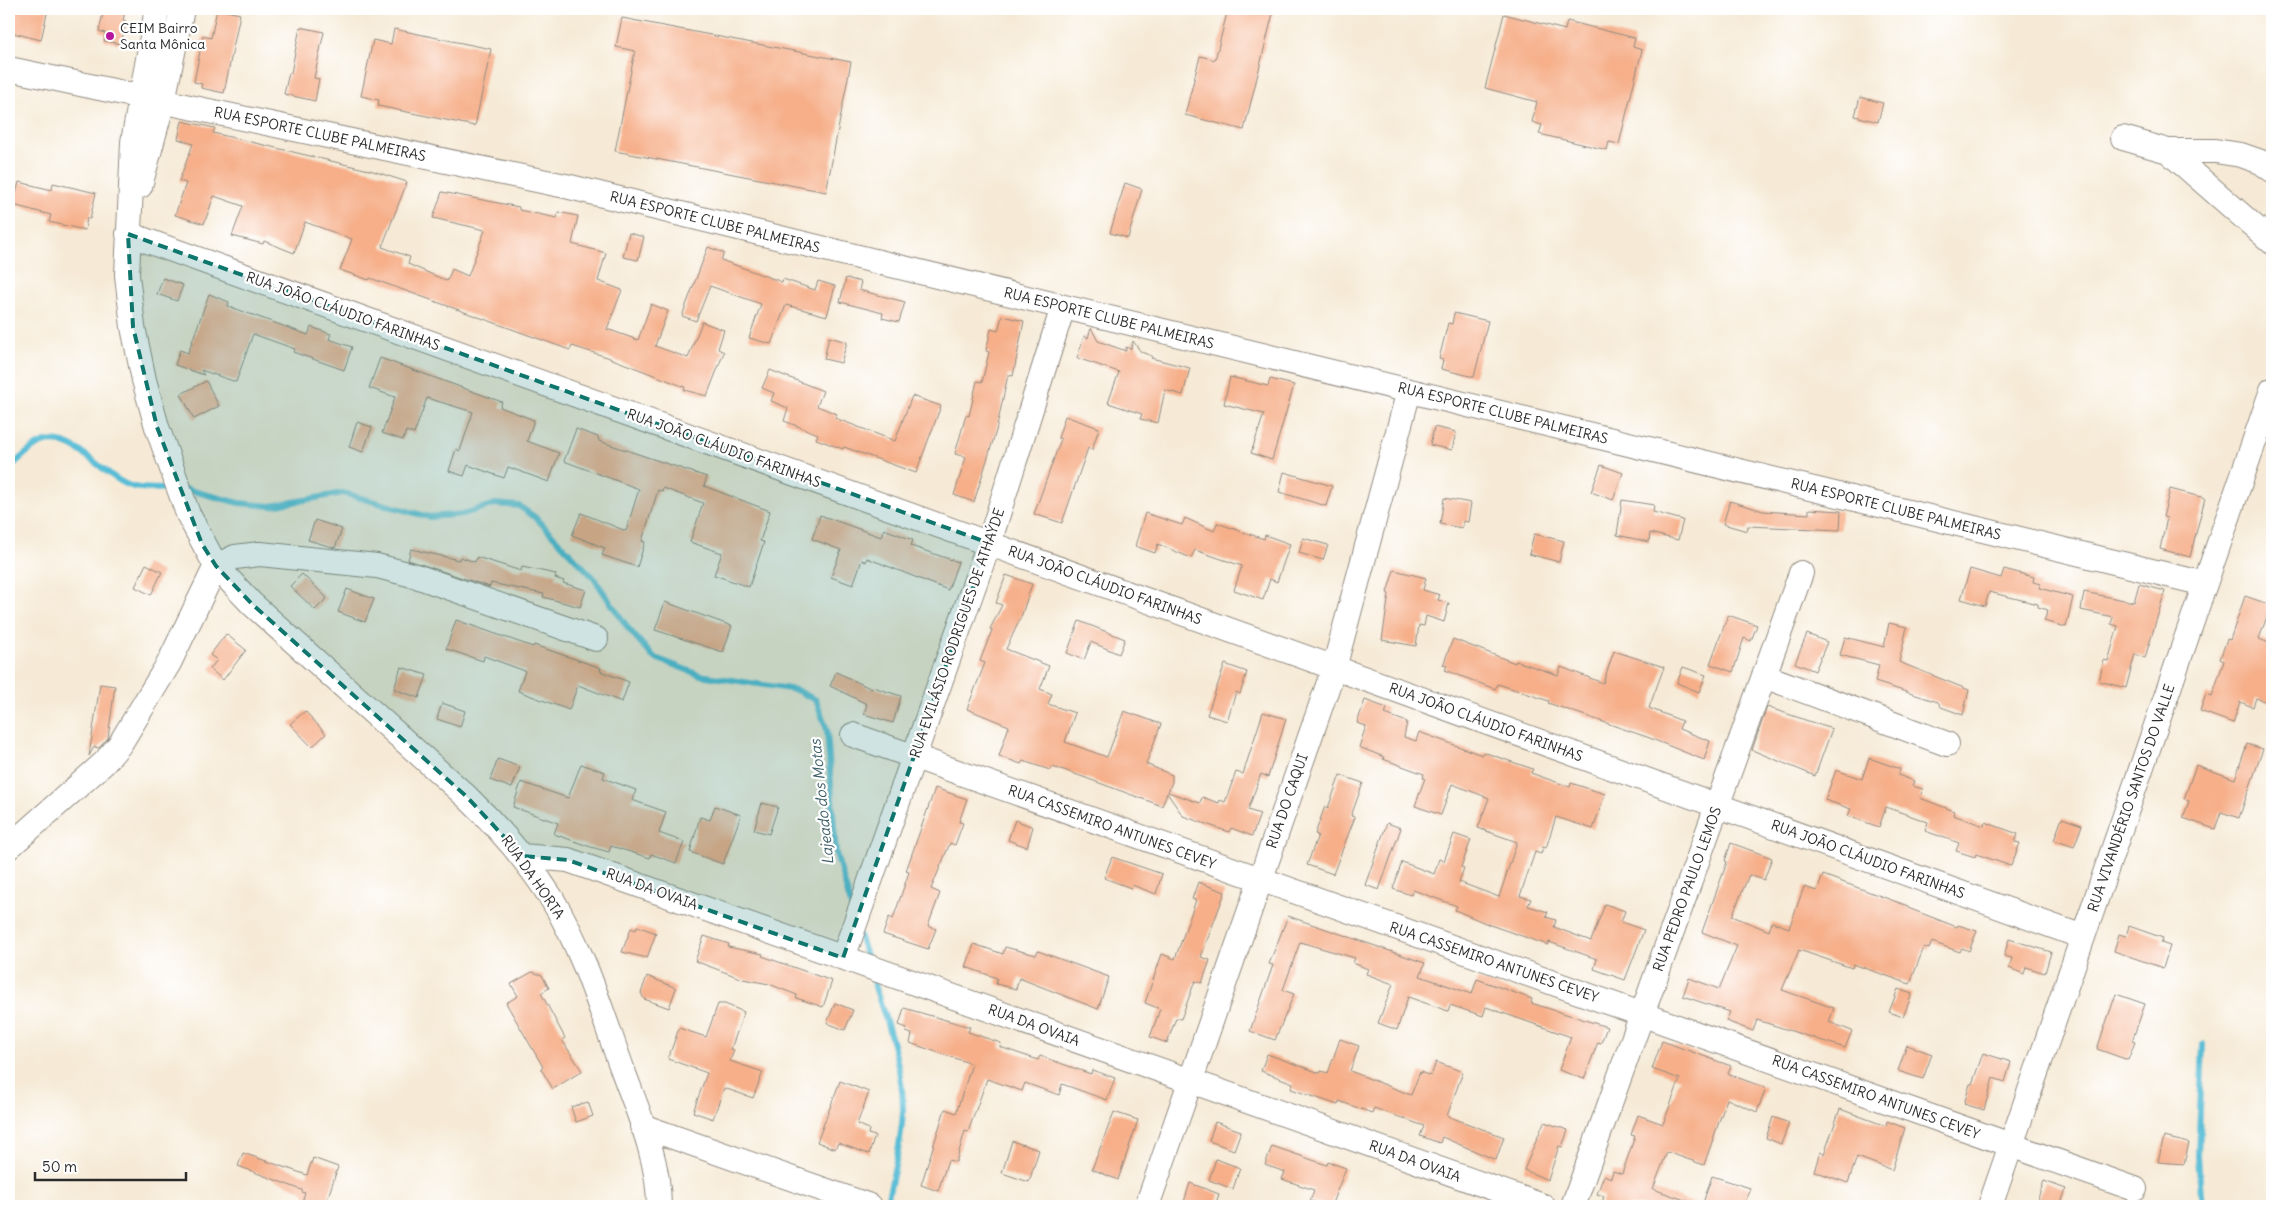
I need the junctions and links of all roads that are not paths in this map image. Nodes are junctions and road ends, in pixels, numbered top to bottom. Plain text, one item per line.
1 (156, 9) edge
2 (182, 9) edge
3 (9, 68) edge
4 (139, 96) junction
5 (163, 101) junction
6 (2123, 138) dead end
7 (2168, 151) junction
8 (2272, 170) edge
9 (128, 234) junction
10 (2272, 242) edge
11 (1063, 306) junction
12 (2272, 390) edge
13 (1409, 391) junction
14 (989, 543) junction
15 (216, 566) junction
16 (1801, 572) dead end
17 (2205, 584) junction
18 (596, 639) dead end
19 (1334, 668) junction
20 (1764, 676) junction
21 (853, 735) dead end
22 (1947, 744) dead end
23 (914, 756) junction
24 (1717, 805) junction
25 (9, 847) edge
26 (522, 856) junction
27 (1260, 879) junction
28 (2083, 937) junction
29 (849, 952) junction
30 (1642, 1014) junction
31 (1190, 1081) junction
32 (642, 1126) junction
33 (2011, 1145) junction
34 (2135, 1189) dead end
35 (659, 1206) edge
36 (870, 1206) edge
37 (1147, 1206) edge
38 (1543, 1206) edge
39 (1572, 1206) edge
40 (1990, 1206) edge

1 - 4 street
2 - 5 street
3 - 4 street, RUA ESPORTE CLUBE PALMEIRAS
4 - 5 street, RUA ESPORTE CLUBE PALMEIRAS
4 - 9 street
5 - 9 street
5 - 11 street, RUA ESPORTE CLUBE PALMEIRAS
6 - 7 street
7 - 8 street
7 - 10 street
9 - 14 street, RUA JOÃO CLÁUDIO FARINHAS
9 - 15 street, RUA DA HORTA
11 - 13 street, RUA ESPORTE CLUBE PALMEIRAS
11 - 14 street, RUA EVILÁSIO RODRIGUES DE ATHAÝDE
12 - 17 street, RUA VIVANDÉRIO SANTOS DO VALLE
13 - 17 street, RUA ESPORTE CLUBE PALMEIRAS
13 - 19 street, RUA DO CAQUI
14 - 19 street, RUA JOÃO CLÁUDIO FARINHAS
14 - 23 street, RUA EVILÁSIO RODRIGUES DE ATHAÝDE
15 - 18 street
15 - 25 street
15 - 26 street, RUA DA HORTA
16 - 20 street, RUA PEDRO PAULO LEMOS
17 - 28 street, RUA VIVANDÉRIO SANTOS DO VALLE
19 - 24 street, RUA JOÃO CLÁUDIO FARINHAS
19 - 27 street, RUA DO CAQUI
20 - 22 street
20 - 24 street, RUA PEDRO PAULO LEMOS
21 - 23 street, RUA CASSEMIRO ANTUNES CEVEY
23 - 27 street, RUA CASSEMIRO ANTUNES CEVEY
23 - 29 street, RUA EVILÁSIO RODRIGUES DE ATHAÝDE
24 - 28 street, RUA JOÃO CLÁUDIO FARINHAS
24 - 30 street, RUA PEDRO PAULO LEMOS
26 - 29 street, RUA DA OVAIA
26 - 32 street, RUA DA HORTA
27 - 30 street, RUA CASSEMIRO ANTUNES CEVEY
27 - 31 street, RUA DO CAQUI
28 - 33 street, RUA VIVANDÉRIO SANTOS DO VALLE
29 - 31 street, RUA DA OVAIA
30 - 33 street, RUA CASSEMIRO ANTUNES CEVEY
30 - 39 street, RUA PEDRO PAULO LEMOS
31 - 37 street, RUA DO CAQUI
31 - 38 street, RUA DA OVAIA
32 - 35 street, RUA DA HORTA
32 - 36 street
33 - 34 street, RUA CASSEMIRO ANTUNES CEVEY
33 - 40 street, RUA VIVANDÉRIO SANTOS DO VALLE

